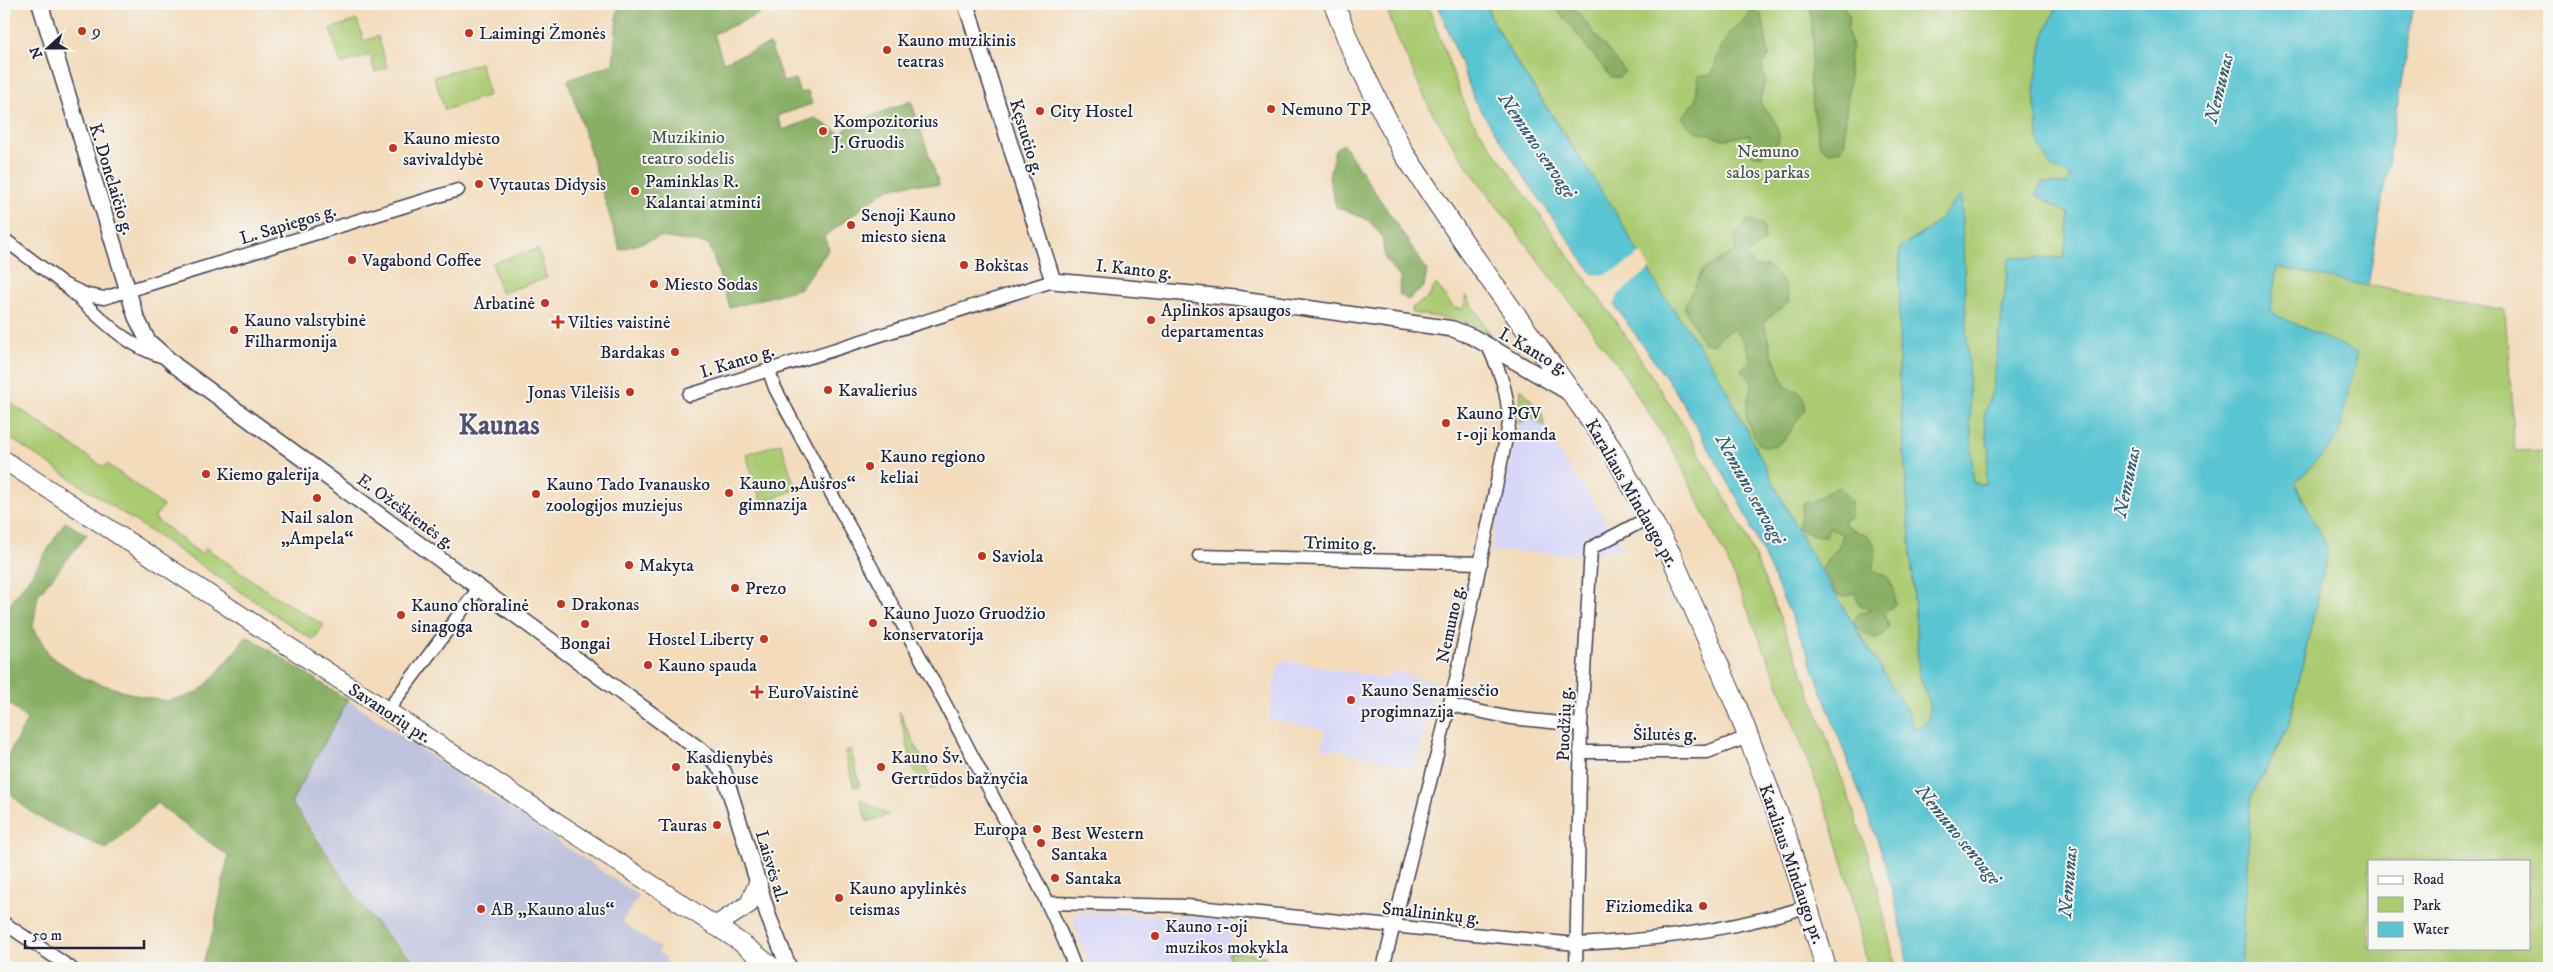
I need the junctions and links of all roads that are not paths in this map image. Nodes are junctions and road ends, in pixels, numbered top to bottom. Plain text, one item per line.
1 (40, 4) edge
2 (966, 4) edge
3 (1334, 4) edge
4 (458, 190) dead end
5 (4, 239) edge
6 (1052, 281) junction
7 (63, 284) junction
8 (128, 292) junction
9 (1488, 346) junction
10 (164, 357) junction
11 (769, 371) junction
12 (689, 395) dead end
13 (1574, 396) junction
14 (4, 460) edge
15 (1650, 517) junction
16 (1199, 556) dead end
17 (1481, 563) junction
18 (480, 588) junction
19 (1449, 705) junction
20 (387, 711) junction
21 (1580, 725) junction
22 (1748, 737) junction
23 (1580, 752) junction
24 (724, 773) joint
25 (758, 883) junction
26 (1047, 903) junction
27 (1809, 906) junction
28 (4, 923) edge
29 (715, 926) junction
30 (1393, 927) junction
31 (1576, 944) junction
32 (71, 968) edge
33 (774, 968) edge
34 (789, 968) edge
35 (1075, 968) edge
36 (1383, 968) edge
37 (1576, 968) edge
38 (1826, 968) edge

1 - 8 street, K. Donelaičio g.
2 - 6 street, Kęstučio g.
3 - 13 main road, Karaliaus Mindaugo pr.
4 - 8 street, L. Sapiegos g.
5 - 7 street, E. Ožeškienės g.
6 - 9 street, I. Kanto g.
6 - 11 street, I. Kanto g.
7 - 8 street, E. Ožeškienės g.
7 - 10 street, E. Ožeškienės g.
8 - 10 street, K. Donelaičio g.
9 - 13 street, I. Kanto g.
9 - 17 street, Nemuno g.
10 - 18 street, E. Ožeškienės g.
11 - 12 street, I. Kanto g.
11 - 26 street
13 - 15 main road, Karaliaus Mindaugo pr.
14 - 20 main road, Savanorių pr.
15 - 21 street, Puodžių g.
15 - 22 main road, Karaliaus Mindaugo pr.
16 - 17 street, Trimito g.
17 - 19 street, Nemuno g.
18 - 20 street
18 - 24 street, E. Ožeškienės g.
19 - 21 street
19 - 30 street, Nemuno g.
20 - 29 main road, Savanorių pr.
21 - 23 street, Puodžių g.
22 - 23 street, Šilutės g.
22 - 27 main road, Karaliaus Mindaugo pr.
23 - 31 street, Puodžių g.
24 - 25 street, Laisvės al.
25 - 29 main road
25 - 34 street, Laisvės al.
26 - 30 street, Smalininkų g.
26 - 35 street
27 - 31 street, Smalininkų g.
27 - 38 main road, Karaliaus Mindaugo pr.
28 - 32 street
29 - 33 main road, Savanorių pr.
30 - 31 street, Smalininkų g.
30 - 36 street, Nemuno g.
31 - 37 street, Puodžių g.

